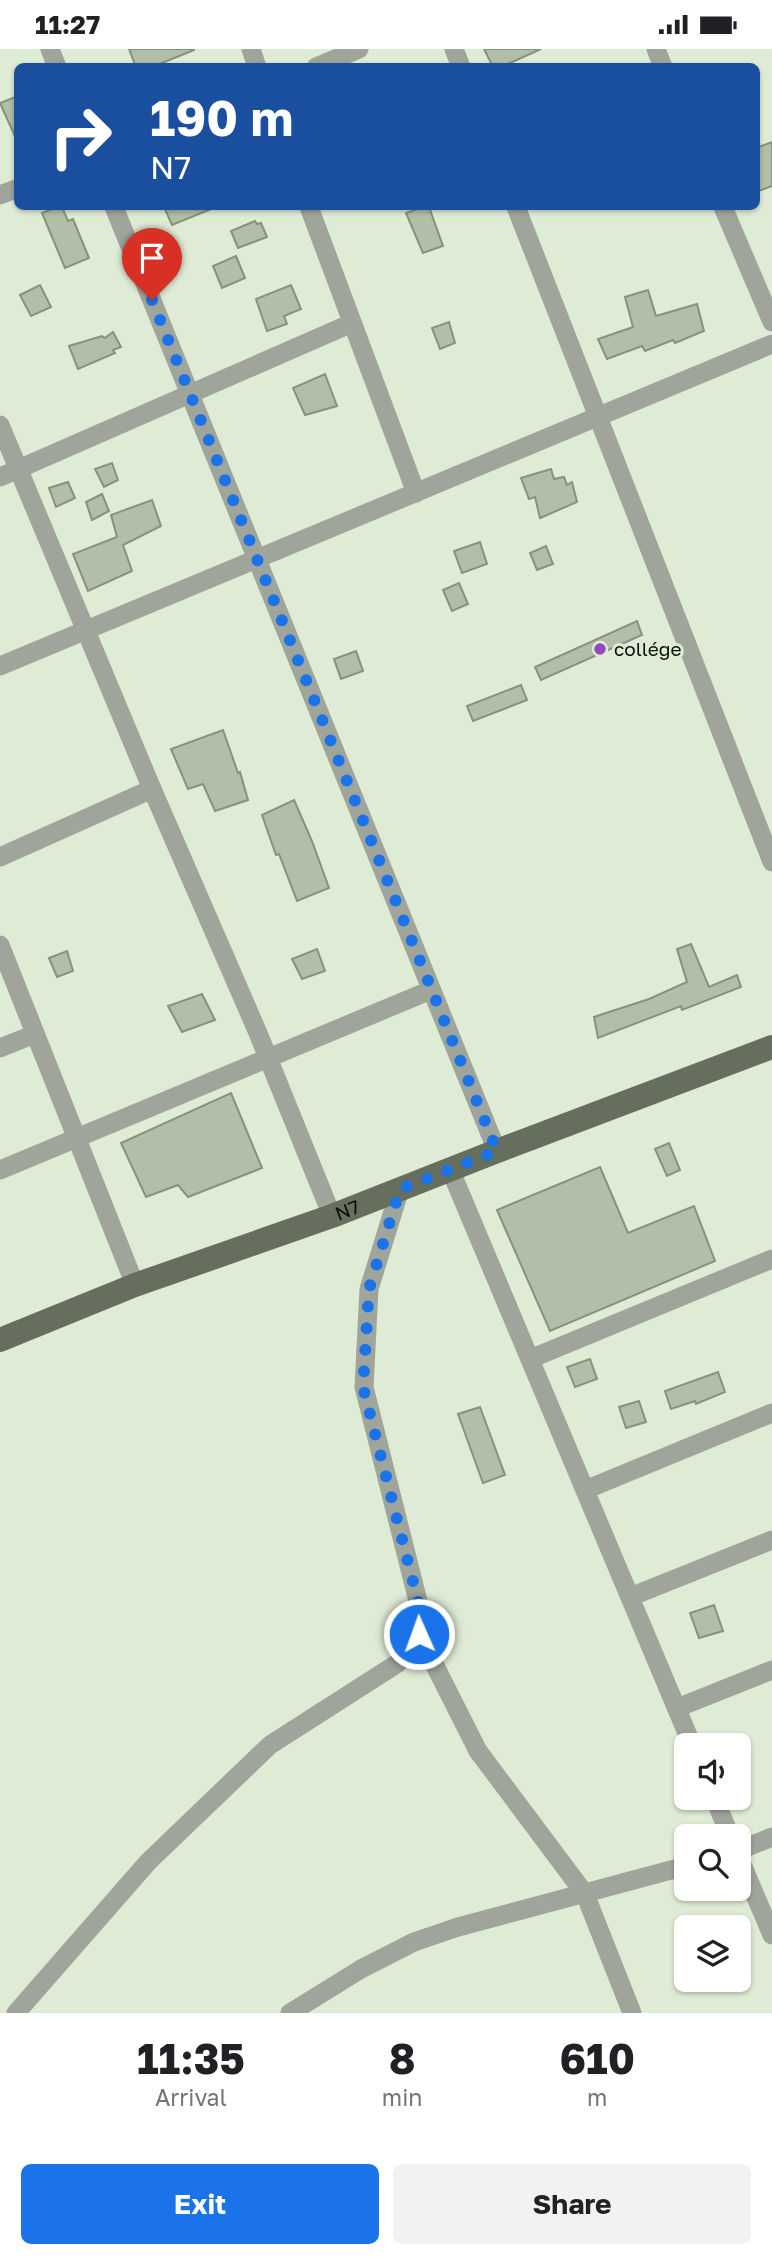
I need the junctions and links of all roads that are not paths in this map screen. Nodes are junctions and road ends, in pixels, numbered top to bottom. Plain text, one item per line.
1 (359, 49) edge
2 (326, 63) edge
3 (115, 210) edge
4 (310, 210) edge
5 (517, 210) edge
6 (724, 210) edge
7 (772, 322) edge
8 (352, 323) junction
9 (772, 344) edge
10 (190, 394) junction
11 (598, 417) junction
12 (0, 425) edge
13 (19, 469) junction
14 (0, 477) edge
15 (416, 492) junction
16 (257, 559) junction
17 (87, 629) junction
18 (0, 666) edge
19 (152, 789) junction
20 (0, 857) edge
21 (772, 862) edge
22 (0, 945) edge
23 (431, 990) junction
24 (36, 1034) junction
25 (772, 1047) edge
26 (0, 1048) edge
27 (268, 1058) junction
28 (77, 1138) junction
29 (497, 1151) junction
30 (450, 1168) junction
31 (0, 1170) edge
32 (400, 1189) junction
33 (332, 1216) junction
34 (772, 1259) edge
35 (135, 1285) junction
36 (0, 1340) edge
37 (530, 1359) junction
38 (772, 1413) edge
39 (585, 1490) junction
40 (772, 1540) edge
41 (630, 1597) junction
42 (419, 1634) junction
43 (772, 1670) edge
44 (677, 1708) junction
45 (687, 1733) edge
46 (772, 1837) edge
47 (751, 1847) edge
48 (674, 1869) edge
49 (751, 1884) edge
50 (585, 1894) junction
51 (772, 1935) edge
52 (16, 2013) edge
53 (290, 2013) edge
54 (632, 2013) edge

1 - 2 street
3 - 10 street
4 - 8 street
5 - 11 street
6 - 7 street
8 - 10 street
8 - 15 street
9 - 11 street
10 - 13 street
10 - 16 street
11 - 15 street
11 - 21 street
12 - 13 street
13 - 14 street
13 - 17 street
15 - 16 street
16 - 17 street
16 - 23 street
17 - 18 street
17 - 19 street
19 - 20 street
19 - 27 street
22 - 24 street
23 - 27 street
23 - 29 street
24 - 26 street
24 - 28 street
25 - 29 main road, N7
27 - 28 street
27 - 33 street
28 - 31 street
28 - 35 street
29 - 30 main road, N7
30 - 32 main road, N7
30 - 37 street
32 - 33 main road, N7
32 - 42 street
33 - 35 main road, N7
34 - 37 street
35 - 36 main road, N7
37 - 39 street
38 - 39 street
39 - 41 street
40 - 41 street
41 - 44 street
42 - 50 street
42 - 52 street
43 - 44 street
44 - 45 street
46 - 47 street
48 - 50 street
49 - 51 street
50 - 53 street
50 - 54 street

